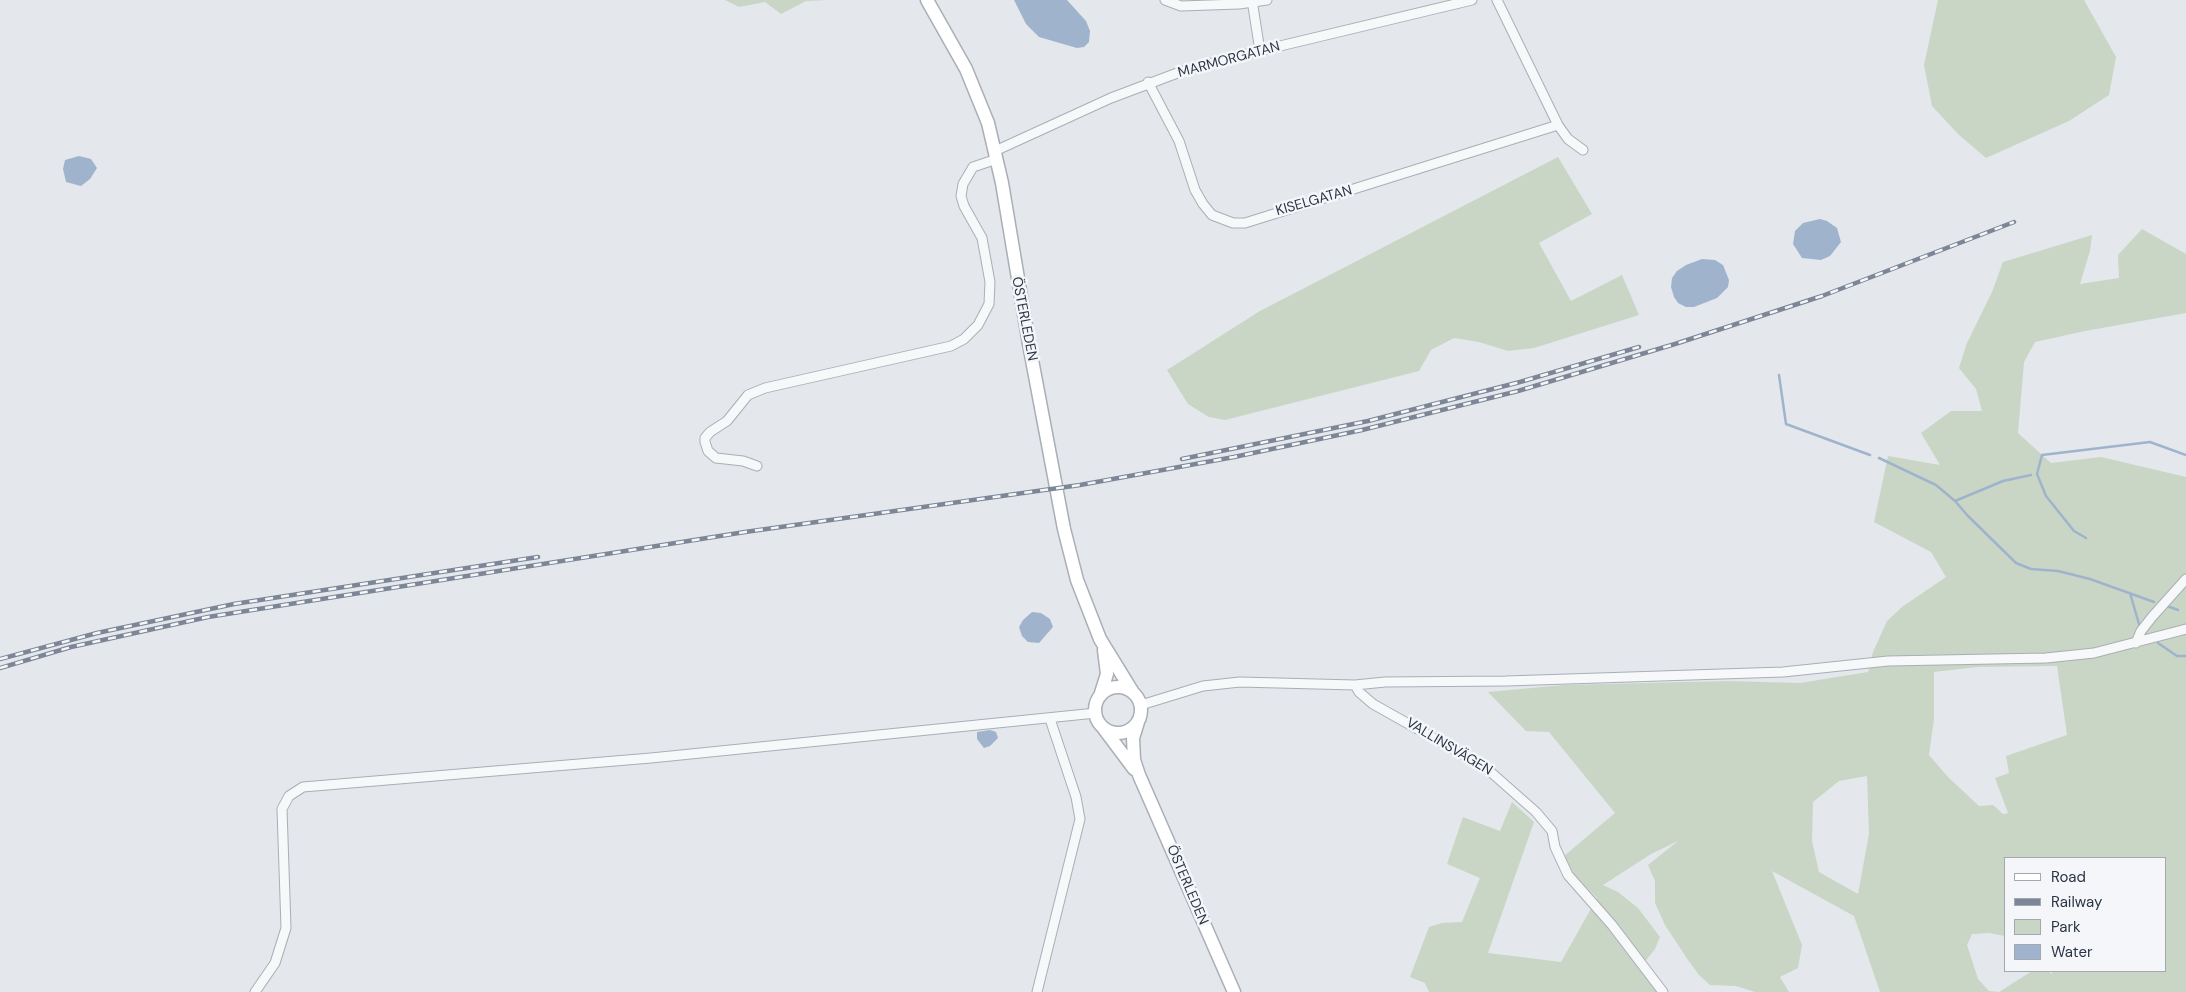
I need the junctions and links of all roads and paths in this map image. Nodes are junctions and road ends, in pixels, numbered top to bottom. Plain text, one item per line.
1 (927, 0) edge
2 (1165, 0) edge
3 (1267, 0) edge
4 (1472, 0) edge
5 (1497, 0) edge
6 (1252, 1) edge
7 (1260, 51) junction
8 (1148, 82) junction
9 (1558, 125) junction
10 (1583, 150) dead end
11 (996, 155) junction
12 (757, 466) dead end
13 (2186, 579) edge
14 (2186, 629) edge
15 (2136, 643) junction
16 (1103, 645) junction
17 (1355, 685) junction
18 (1132, 691) junction
19 (1100, 696) junction
20 (1141, 705) junction
21 (1096, 714) junction
22 (1050, 719) junction
23 (1138, 722) junction
24 (1102, 726) junction
25 (1140, 777) junction
26 (256, 992) edge
27 (1037, 992) edge
28 (1234, 992) edge
29 (1663, 992) edge

1 - 11 main road, ÖSTERLEDEN
2 - 6 street
3 - 6 street
4 - 7 street, MARMORGATAN
5 - 9 street
6 - 7 street
7 - 8 street, MARMORGATAN
8 - 9 street, KISELGATAN
8 - 11 street, MARMORGATAN
9 - 10 street
11 - 12 street, MARMORGATAN
11 - 16 main road, ÖSTERLEDEN
13 - 15 street
14 - 15 street
15 - 17 street
16 - 18 main road, ÖSTERLEDEN
16 - 19 main road, ÖSTERLEDEN
17 - 20 street
17 - 29 street, VALLINSVÄGEN
18 - 19 main road
18 - 20 main road, ÖSTERLEDEN
19 - 21 main road, ÖSTERLEDEN
20 - 23 main road, ÖSTERLEDEN
21 - 22 street
21 - 24 main road, ÖSTERLEDEN
22 - 26 street
22 - 27 street
23 - 24 main road
23 - 25 main road, ÖSTERLEDEN
24 - 25 main road, ÖSTERLEDEN
25 - 28 main road, ÖSTERLEDEN

